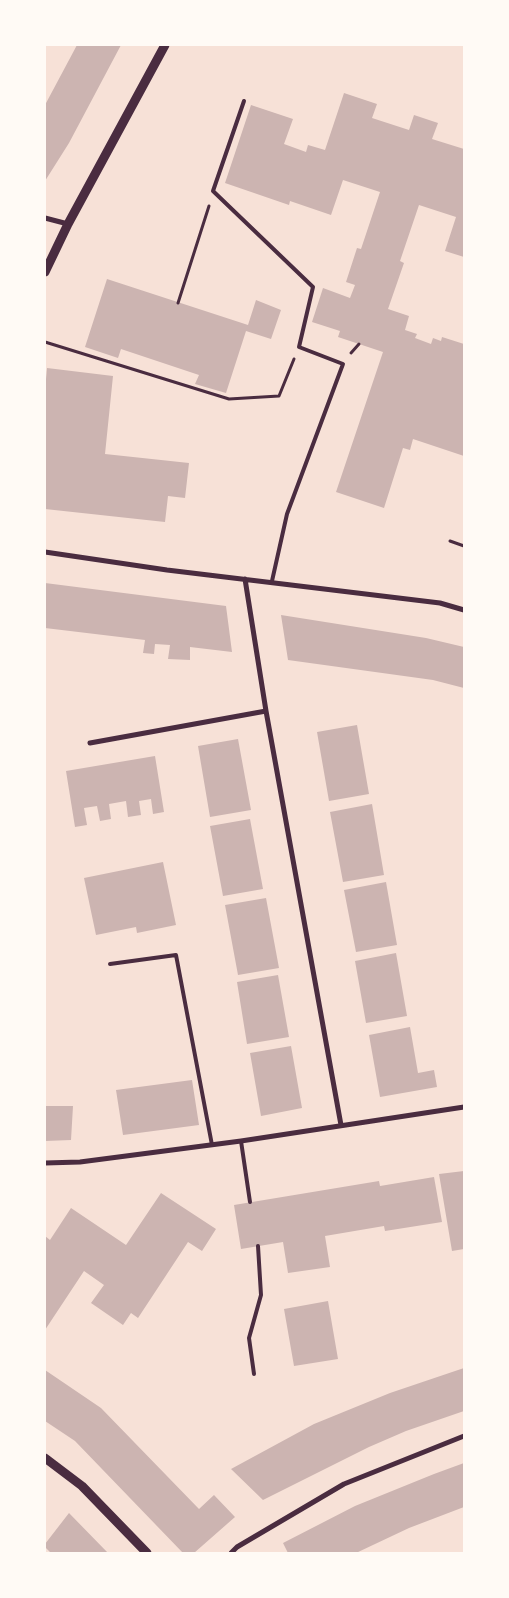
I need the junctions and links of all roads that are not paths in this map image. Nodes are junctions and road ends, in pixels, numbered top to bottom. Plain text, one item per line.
1 (165, 45) edge
2 (244, 101) dead end
3 (45, 218) edge
4 (68, 224) junction
5 (45, 272) edge
6 (45, 552) edge
7 (245, 579) junction
8 (272, 581) junction
9 (464, 610) edge
10 (266, 711) junction
11 (90, 743) dead end
12 (110, 964) dead end
13 (464, 1107) edge
14 (340, 1125) junction
15 (241, 1141) junction
16 (212, 1145) junction
17 (45, 1164) edge
18 (250, 1202) dead end
19 (258, 1246) dead end
20 (254, 1374) dead end
21 (464, 1436) edge
22 (45, 1458) edge
23 (147, 1553) edge
24 (231, 1553) edge

1 - 4 street
2 - 8 lane
3 - 4 street
4 - 5 street
6 - 7 street
7 - 8 street
7 - 10 street
8 - 9 street
10 - 11 street
10 - 14 street
12 - 16 lane
13 - 14 street
14 - 15 street
15 - 16 street
15 - 18 lane
16 - 17 street
19 - 20 lane
21 - 24 street
22 - 23 street

